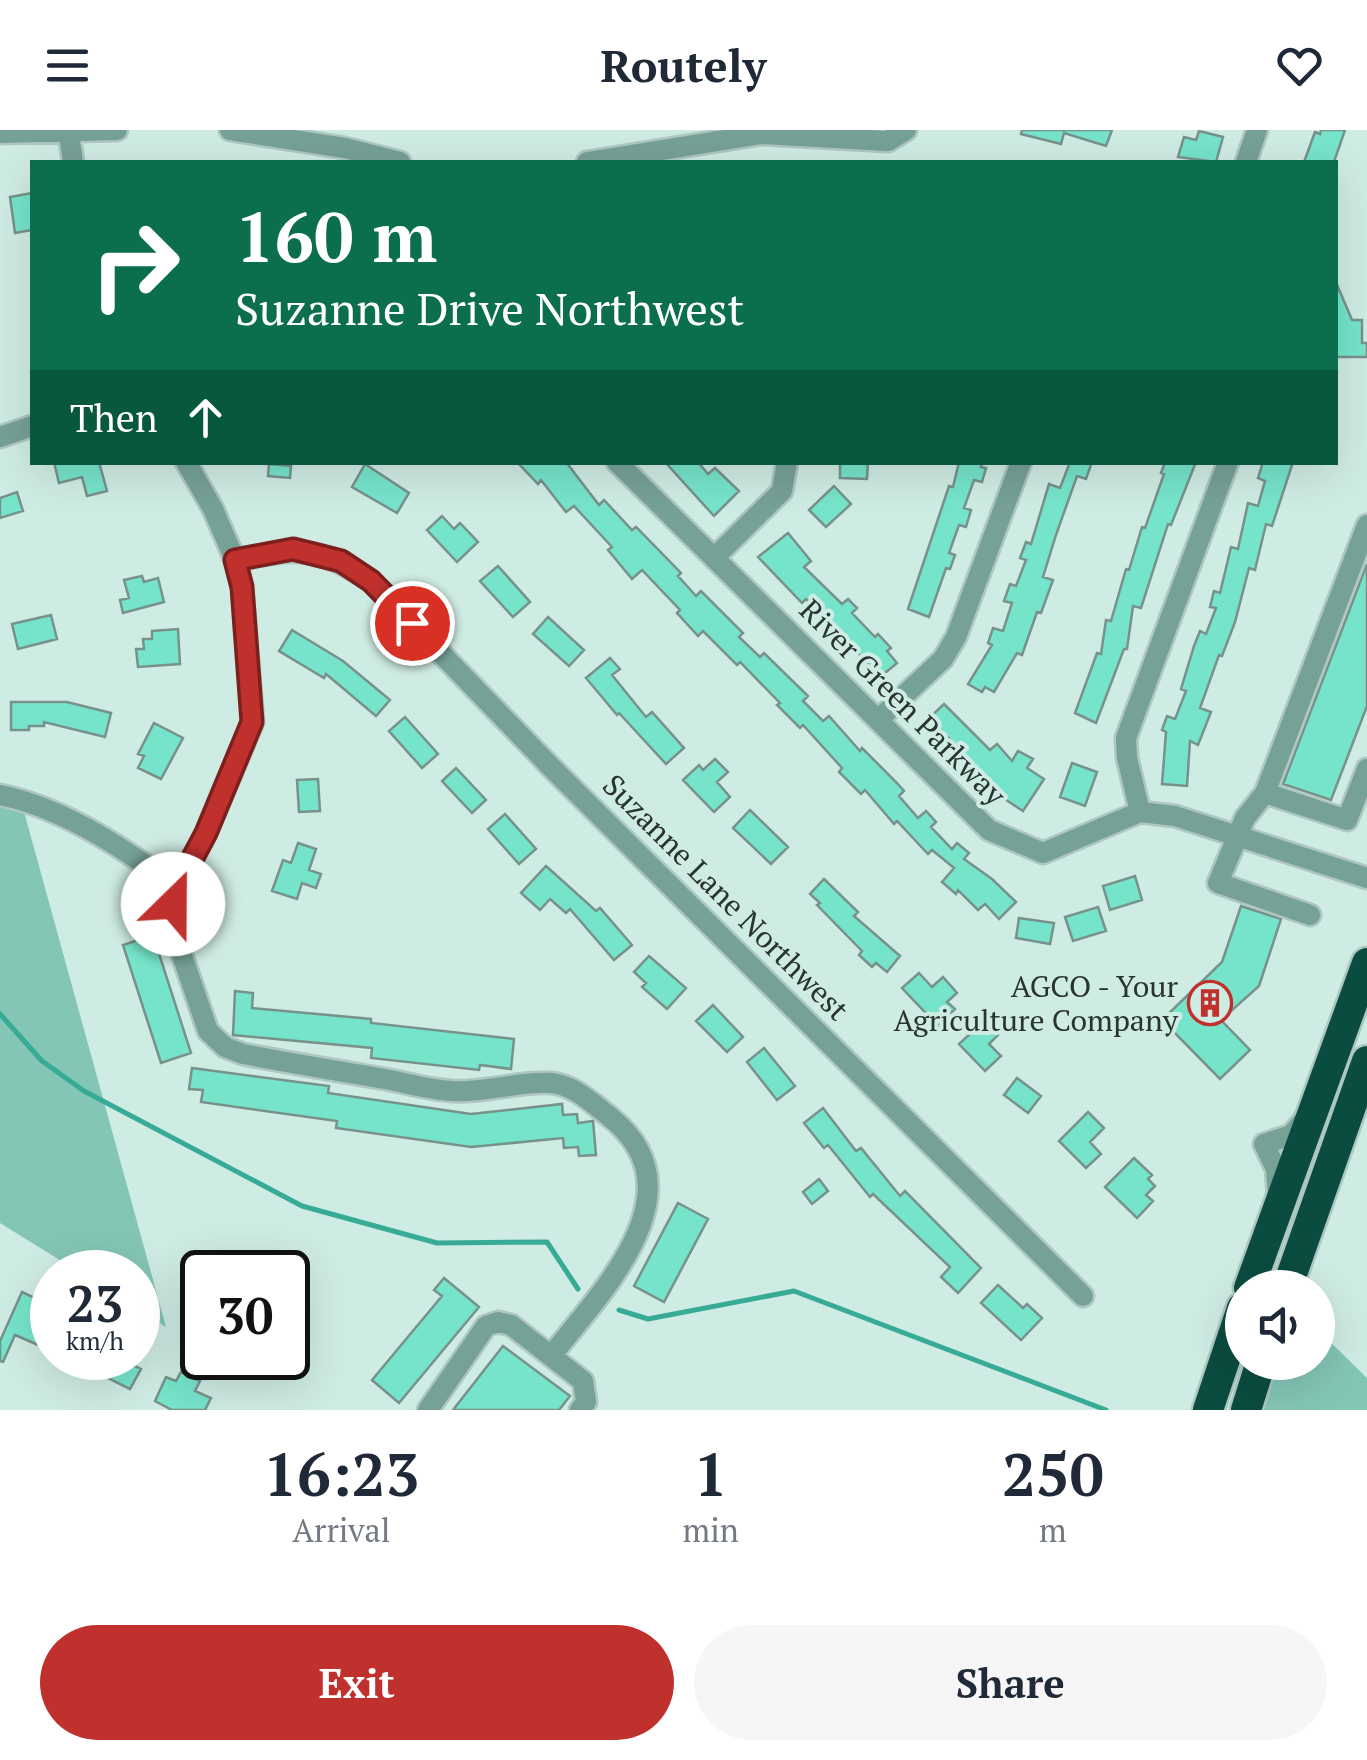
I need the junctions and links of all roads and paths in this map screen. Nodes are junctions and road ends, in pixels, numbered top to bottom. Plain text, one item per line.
1 (117, 130) edge
2 (230, 130) edge
3 (906, 130) edge
4 (1257, 130) edge
5 (0, 133) edge
6 (69, 134) junction
7 (73, 160) edge
8 (392, 160) edge
9 (600, 160) edge
10 (1247, 160) edge
11 (30, 427) edge
12 (0, 437) edge
13 (188, 465) edge
14 (621, 465) edge
15 (787, 465) edge
16 (1020, 465) edge
17 (1227, 465) edge
18 (1367, 524) edge
19 (714, 558) junction
20 (235, 560) junction
21 (880, 718) junction
22 (1367, 769) edge
23 (1266, 793) junction
24 (0, 795) edge
25 (1140, 812) junction
26 (1236, 836) junction
27 (1367, 878) edge
28 (174, 881) junction
29 (1310, 916) dead end
30 (1367, 963) edge
31 (1367, 1062) edge
32 (1256, 1270) edge
33 (1292, 1270) edge
34 (1083, 1296) dead end
35 (551, 1356) junction
36 (1225, 1359) edge
37 (1255, 1380) edge
38 (428, 1410) edge
39 (580, 1410) edge
40 (1208, 1410) edge
41 (1246, 1410) edge

1 - 6 street
2 - 8 street
3 - 9 street
4 - 10 street
5 - 6 street
6 - 7 street
11 - 12 street
13 - 20 street
14 - 19 street, River Green Parkway
15 - 19 street
16 - 21 street
17 - 25 street
18 - 23 street
19 - 21 street, River Green Parkway
20 - 28 street
20 - 34 street, Suzanne Lane Northwest
21 - 25 street, River Green Parkway
22 - 23 street
23 - 26 street
24 - 28 street
25 - 26 street
26 - 27 street
26 - 29 street
28 - 35 street
30 - 32 highway
31 - 33 highway
35 - 38 street
35 - 39 street
36 - 40 highway
37 - 41 highway

